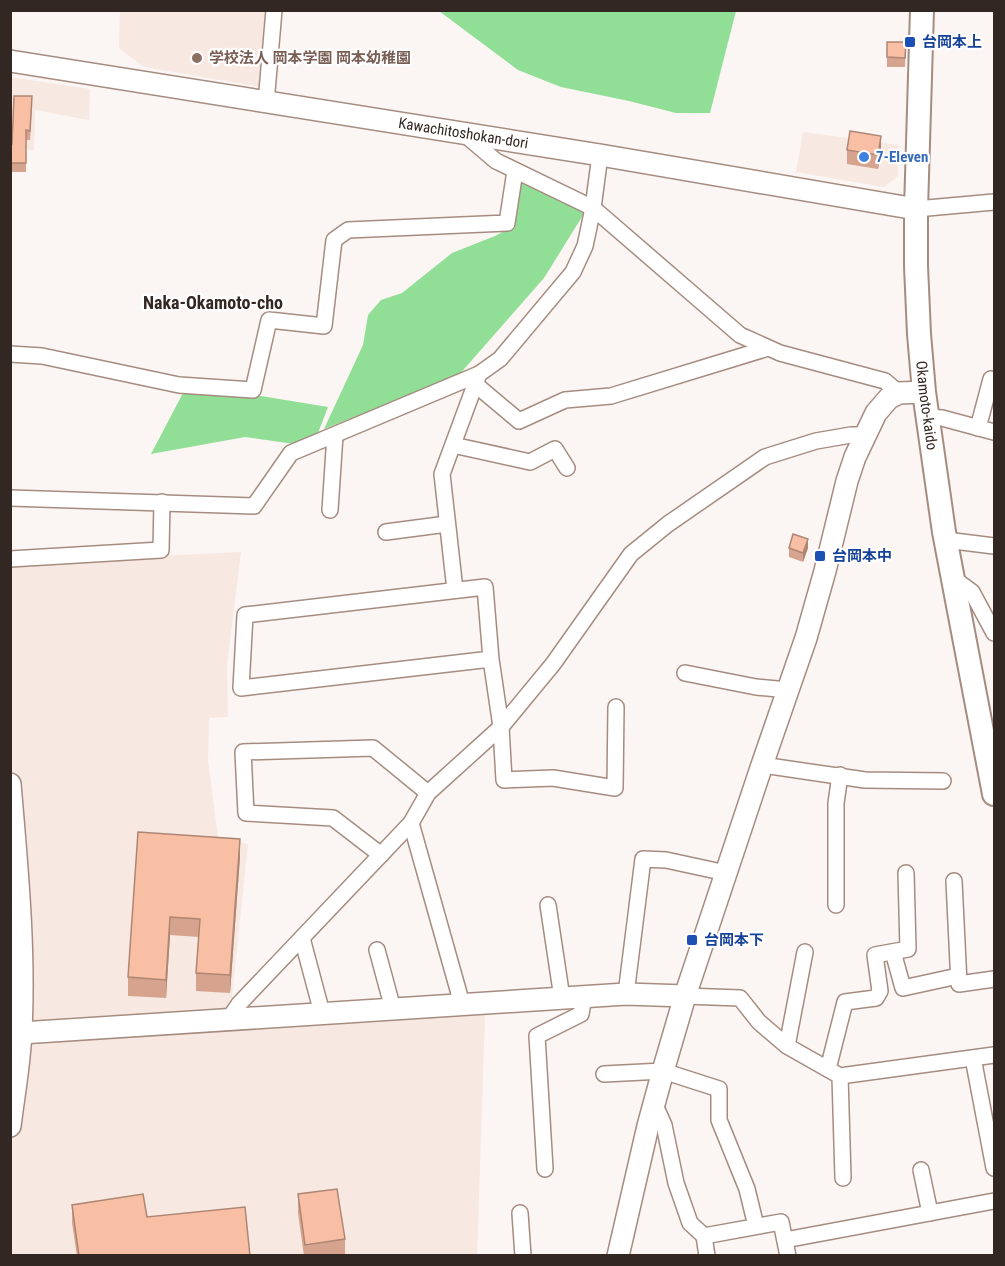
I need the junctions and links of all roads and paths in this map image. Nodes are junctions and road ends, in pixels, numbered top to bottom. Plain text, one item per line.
1 (274, 10) edge
2 (922, 10) edge
3 (10, 61) edge
4 (266, 103) junction
5 (463, 133) junction
6 (600, 155) junction
7 (515, 171) junction
8 (994, 202) edge
9 (593, 208) junction
10 (916, 209) junction
11 (768, 348) junction
12 (10, 354) edge
13 (477, 379) junction
14 (994, 380) edge
15 (924, 392) junction
16 (899, 393) junction
17 (927, 417) junction
18 (978, 428) junction
19 (994, 432) edge
20 (334, 435) junction
21 (865, 435) junction
22 (453, 445) junction
23 (567, 468) dead end
24 (10, 498) edge
25 (162, 502) junction
26 (330, 510) dead end
27 (447, 524) junction
28 (386, 532) dead end
29 (946, 540) junction
30 (994, 546) edge
31 (10, 559) edge
32 (953, 578) junction
33 (455, 590) junction
34 (994, 633) edge
35 (491, 659) junction
36 (685, 674) dead end
37 (788, 690) junction
38 (616, 707) dead end
39 (988, 722) edge
40 (501, 727) junction
41 (762, 765) junction
42 (840, 775) junction
43 (943, 781) dead end
44 (10, 784) edge
45 (428, 793) junction
46 (994, 794) edge
47 (411, 823) junction
48 (381, 855) junction
49 (726, 873) junction
50 (906, 873) dead end
51 (954, 881) dead end
52 (548, 905) dead end
53 (836, 905) dead end
54 (302, 938) junction
55 (377, 950) dead end
56 (805, 952) dead end
57 (893, 952) junction
58 (958, 975) junction
59 (994, 979) edge
60 (626, 994) junction
61 (686, 996) junction
62 (584, 997) junction
63 (562, 998) junction
64 (462, 1004) junction
65 (393, 1009) junction
66 (322, 1014) junction
67 (228, 1020) junction
68 (21, 1033) junction
69 (787, 1046) junction
70 (994, 1055) edge
71 (973, 1058) junction
72 (663, 1071) junction
73 (834, 1072) junction
74 (604, 1074) dead end
75 (654, 1103) junction
76 (10, 1126) edge
77 (994, 1168) edge
78 (545, 1169) dead end
79 (921, 1170) dead end
80 (843, 1178) dead end
81 (994, 1201) edge
82 (520, 1213) dead end
83 (930, 1213) junction
84 (756, 1226) junction
85 (704, 1236) junction
86 (785, 1240) junction
87 (523, 1256) edge
88 (618, 1256) edge
89 (707, 1256) edge
90 (788, 1256) edge

1 - 4 street
2 - 10 main road, Okamoto-kaido
3 - 4 street, Kawachitoshokan-dori
4 - 5 street, Kawachitoshokan-dori
5 - 6 street, Kawachitoshokan-dori
5 - 7 street
6 - 9 street
6 - 10 street, Kawachitoshokan-dori
7 - 9 street
7 - 12 street
8 - 10 street
9 - 11 street
9 - 13 street
10 - 15 main road, Okamoto-kaido
11 - 13 street
11 - 16 street
13 - 20 street
13 - 22 street
14 - 18 street
15 - 16 street
15 - 17 main road, Okamoto-kaido
16 - 21 street
17 - 18 street
17 - 29 main road, Okamoto-kaido
18 - 19 street
20 - 25 street
20 - 26 street
21 - 37 street
21 - 40 street
22 - 23 street
22 - 27 street
24 - 25 street
25 - 31 street
27 - 28 street
27 - 33 street
29 - 30 street
29 - 32 main road, Okamoto-kaido
32 - 34 street
32 - 39 main road, Okamoto-kaido
33 - 35 street
33 - 35 street
35 - 40 street
36 - 37 street
37 - 41 street
38 - 40 street
39 - 46 main road, Okamoto-kaido
40 - 45 street
41 - 42 street
41 - 49 street
42 - 43 street
42 - 53 street
44 - 68 street
45 - 47 street
45 - 48 street
47 - 48 street
47 - 64 street
48 - 54 street
49 - 60 street
49 - 61 street
50 - 57 street
51 - 58 street
52 - 63 street
54 - 66 street
54 - 67 street
55 - 65 street
56 - 69 street
57 - 58 street
57 - 73 street
58 - 59 street
60 - 61 street
60 - 62 street
61 - 69 street
61 - 72 street
62 - 63 street
62 - 78 street
63 - 64 street
64 - 65 street
65 - 66 street
66 - 67 street
67 - 68 street
68 - 76 street
69 - 73 street
70 - 71 street
71 - 73 street
71 - 77 street
72 - 74 street
72 - 75 street
72 - 84 street
73 - 80 street
75 - 85 street
75 - 88 street
79 - 83 street
81 - 83 street
82 - 87 street
83 - 86 street
84 - 85 street
84 - 86 street
85 - 89 street
86 - 90 street

